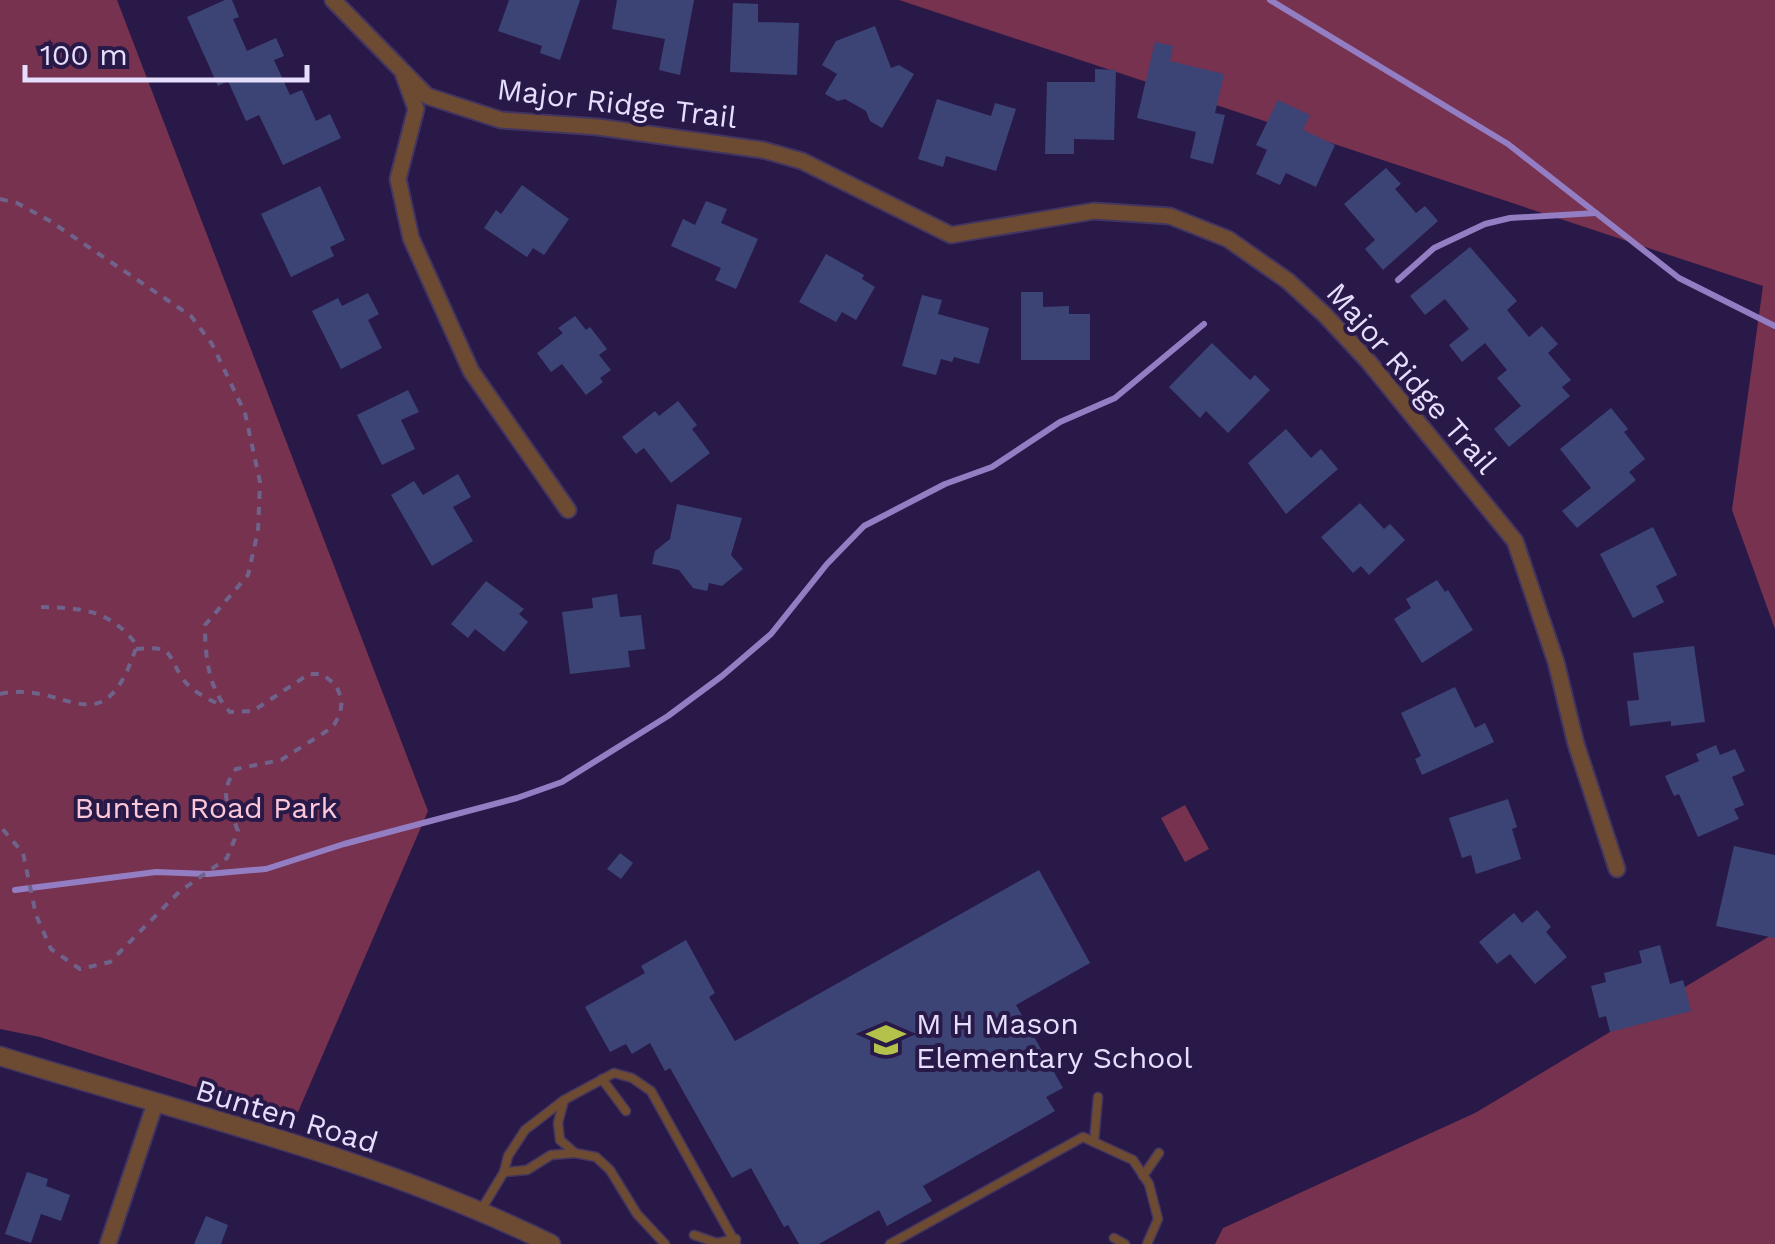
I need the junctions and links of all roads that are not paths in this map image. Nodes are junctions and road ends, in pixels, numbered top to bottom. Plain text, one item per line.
1 (332, 0) edge
2 (401, 67) junction
3 (568, 510) dead end
4 (1617, 870) dead end
5 (0, 1056) edge
6 (602, 1079) junction
7 (1098, 1097) dead end
8 (564, 1100) junction
9 (154, 1104) junction
10 (626, 1111) dead end
11 (1094, 1142) junction
12 (575, 1152) junction
13 (1159, 1153) dead end
14 (504, 1172) junction
15 (1144, 1176) junction
16 (481, 1211) junction
17 (694, 1235) dead end
18 (1114, 1238) dead end
19 (736, 1242) edge
20 (108, 1244) edge
21 (551, 1244) edge
22 (665, 1244) edge
23 (890, 1244) edge
24 (1125, 1244) edge
25 (1148, 1244) edge

1 - 2 street, Major Ridge Trail
2 - 3 street
2 - 4 street, Major Ridge Trail
5 - 9 street, Bunten Road
6 - 8 lane
6 - 10 lane
6 - 19 lane
7 - 11 lane
8 - 12 lane
8 - 14 lane
9 - 16 street, Bunten Road
9 - 20 street
11 - 15 lane
11 - 23 lane
12 - 14 lane
12 - 22 lane
13 - 15 lane
14 - 16 lane
15 - 25 lane
16 - 21 street, Bunten Road
17 - 19 lane
18 - 24 lane

